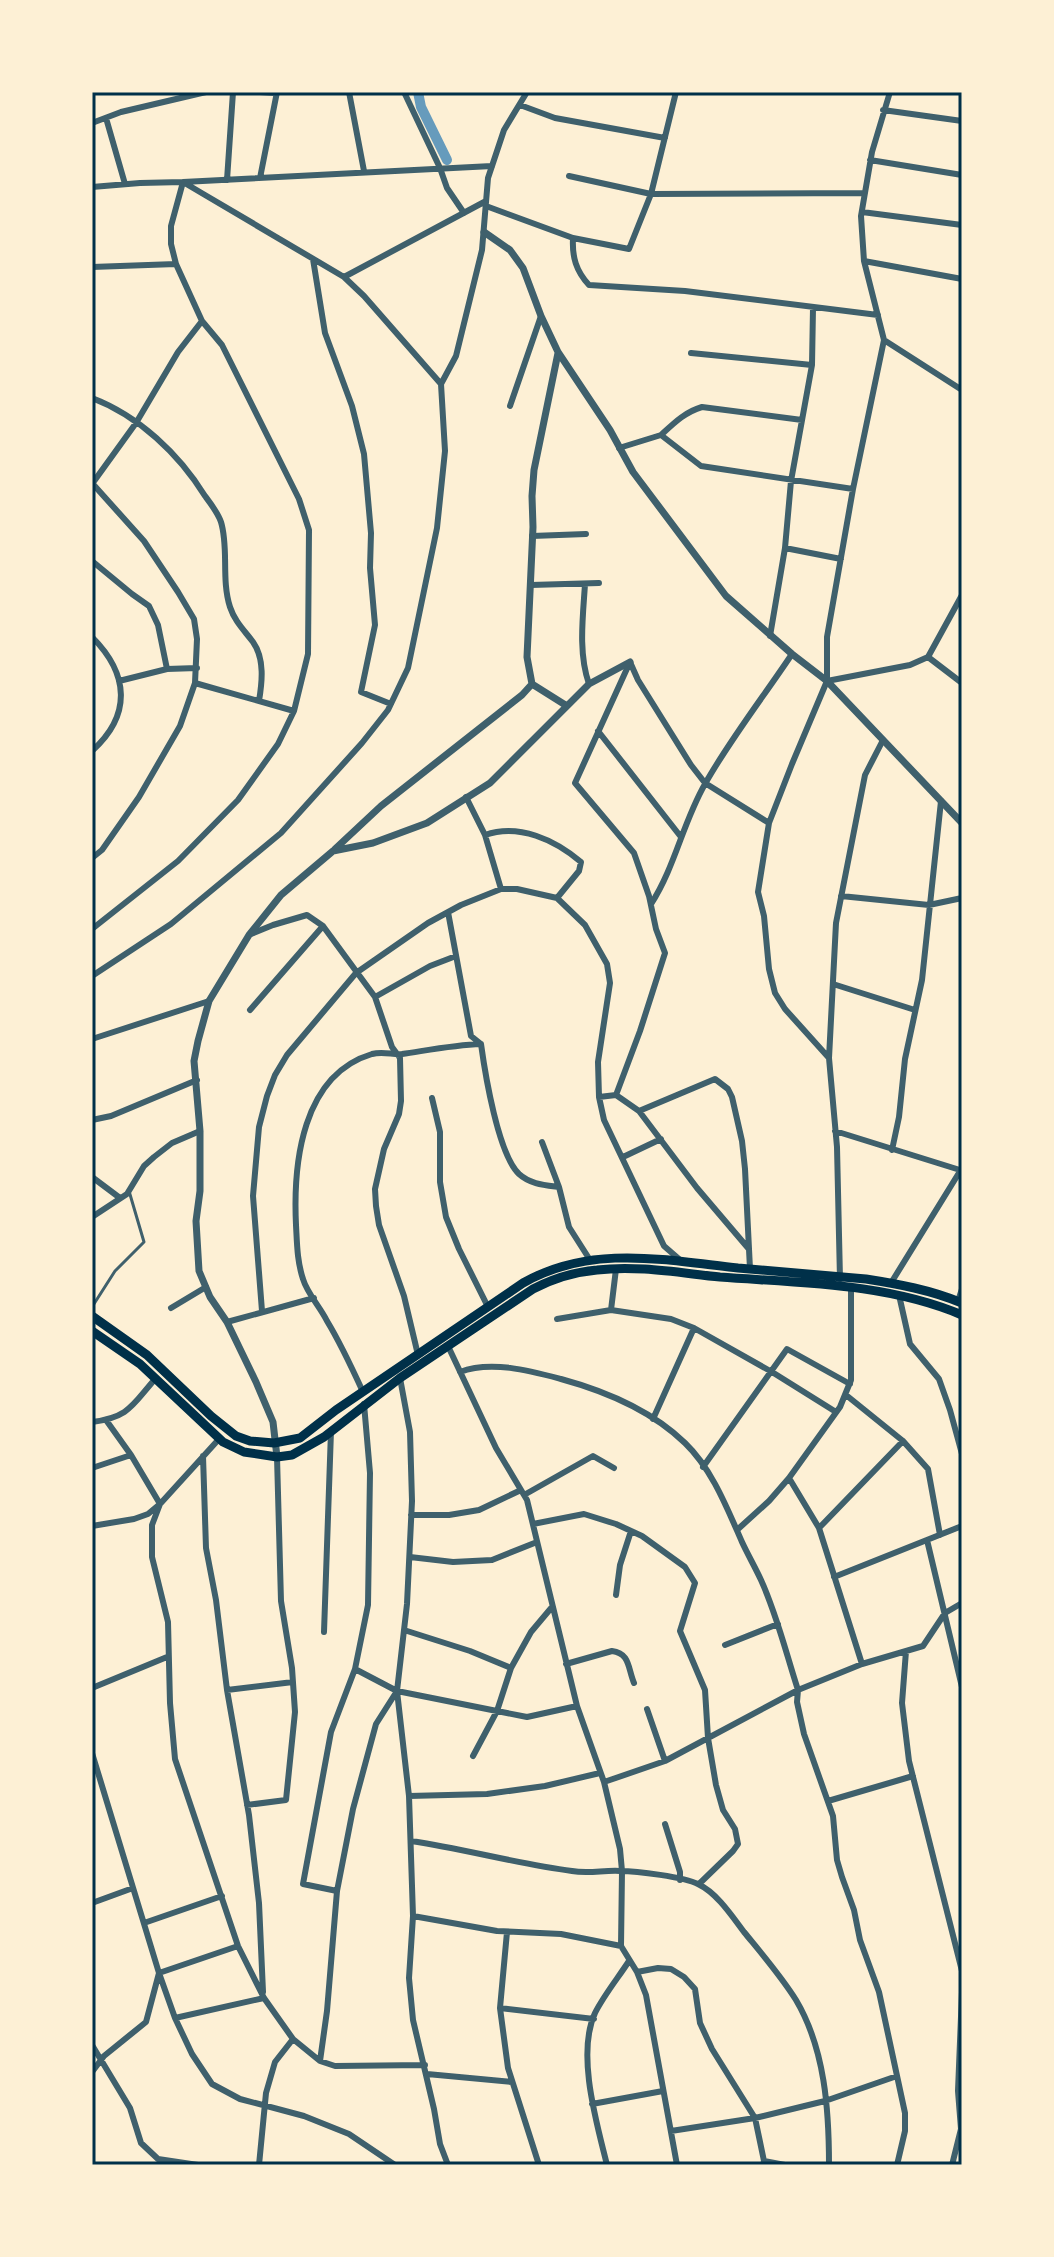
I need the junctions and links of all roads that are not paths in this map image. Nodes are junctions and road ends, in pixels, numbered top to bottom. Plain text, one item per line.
1 (203, 92) edge
2 (233, 92) edge
3 (260, 92) edge
4 (349, 92) edge
5 (404, 92) edge
6 (527, 92) edge
7 (676, 92) edge
8 (890, 92) edge
9 (277, 93) edge
10 (520, 105) junction
11 (883, 110) junction
12 (106, 118) junction
13 (962, 121) edge
14 (92, 123) edge
15 (665, 138) junction
16 (870, 160) junction
17 (492, 166) junction
18 (440, 168) junction
19 (364, 171) junction
20 (962, 175) edge
21 (569, 176) dead end
22 (260, 178) junction
23 (227, 180) junction
24 (183, 182) junction
25 (125, 184) junction
26 (92, 187) edge
27 (865, 193) junction
28 (651, 194) junction
29 (486, 204) junction
30 (862, 212) junction
31 (464, 213) junction
32 (962, 225) edge
33 (484, 232) junction
34 (573, 238) junction
35 (313, 259) junction
36 (864, 261) junction
37 (176, 264) junction
38 (92, 267) edge
39 (344, 277) junction
40 (962, 279) edge
41 (813, 308) junction
42 (878, 315) junction
43 (541, 316) junction
44 (202, 321) junction
45 (884, 340) junction
46 (558, 352) junction
47 (691, 353) dead end
48 (812, 365) junction
49 (441, 384) junction
50 (962, 390) edge
51 (92, 398) edge
52 (510, 406) dead end
53 (802, 420) junction
54 (136, 423) junction
55 (661, 435) junction
56 (618, 449) junction
57 (791, 481) junction
58 (92, 484) edge
59 (853, 489) junction
60 (586, 534) dead end
61 (532, 536) junction
62 (785, 548) junction
63 (841, 559) junction
64 (92, 561) edge
65 (599, 583) dead end
66 (585, 584) junction
67 (531, 585) junction
68 (962, 595) edge
69 (770, 636) junction
70 (92, 637) edge
71 (792, 654) junction
72 (928, 657) junction
73 (630, 662) junction
74 (197, 668) junction
75 (167, 669) junction
76 (119, 681) junction
77 (827, 681) junction
78 (195, 683) junction
79 (962, 683) edge
80 (532, 684) junction
81 (589, 684) junction
82 (259, 701) junction
83 (391, 704) junction
84 (567, 706) junction
85 (294, 711) junction
86 (598, 731) junction
87 (883, 740) junction
88 (92, 751) edge
89 (705, 783) junction
90 (466, 797) junction
91 (941, 801) junction
92 (769, 823) junction
93 (962, 823) edge
94 (485, 835) junction
95 (681, 837) junction
96 (333, 851) junction
97 (92, 858) edge
98 (501, 889) junction
99 (841, 896) junction
100 (557, 898) junction
101 (962, 898) edge
102 (651, 904) junction
103 (929, 905) junction
104 (448, 912) junction
105 (323, 926) junction
106 (92, 929) edge
107 (249, 935) junction
108 (456, 956) junction
109 (356, 973) junction
110 (92, 976) edge
111 (833, 984) junction
112 (375, 997) junction
113 (209, 1001) junction
114 (250, 1010) dead end
115 (915, 1010) junction
116 (92, 1039) edge
117 (481, 1044) junction
118 (398, 1055) junction
119 (829, 1058) junction
120 (197, 1080) junction
121 (616, 1095) junction
122 (599, 1097) junction
123 (432, 1098) dead end
124 (639, 1111) junction
125 (92, 1120) edge
126 (200, 1131) junction
127 (835, 1131) junction
128 (661, 1139) junction
129 (542, 1142) dead end
130 (892, 1150) junction
131 (623, 1157) junction
132 (961, 1169) edge
133 (92, 1177) edge
134 (559, 1187) junction
135 (129, 1190) junction
136 (120, 1198) junction
137 (92, 1217) edge
138 (748, 1248) junction
139 (590, 1260) junction
140 (682, 1262) junction
141 (616, 1269) junction
142 (750, 1269) junction
143 (839, 1282) junction
144 (891, 1283) junction
145 (206, 1287) junction
146 (851, 1288) junction
147 (962, 1289) edge
148 (899, 1295) junction
149 (314, 1298) junction
150 (960, 1302) edge
151 (92, 1307) edge
152 (488, 1307) junction
153 (171, 1308) dead end
154 (611, 1310) junction
155 (262, 1311) junction
156 (962, 1315) edge
157 (92, 1316) edge
158 (557, 1319) dead end
159 (227, 1322) junction
160 (694, 1328) junction
161 (92, 1331) edge
162 (446, 1342) junction
163 (418, 1355) junction
164 (460, 1372) junction
165 (772, 1372) junction
166 (156, 1378) junction
167 (400, 1378) junction
168 (850, 1384) junction
169 (363, 1392) junction
170 (846, 1395) junction
171 (364, 1404) junction
172 (836, 1412) junction
173 (653, 1419) junction
174 (106, 1420) junction
175 (92, 1422) edge
176 (331, 1431) junction
177 (219, 1439) junction
178 (903, 1441) junction
179 (274, 1443) junction
180 (962, 1454) edge
181 (131, 1455) junction
182 (203, 1456) junction
183 (277, 1457) junction
184 (703, 1467) junction
185 (92, 1468) edge
186 (614, 1468) dead end
187 (789, 1478) junction
188 (523, 1493) junction
189 (160, 1504) junction
190 (411, 1515) junction
191 (533, 1524) junction
192 (92, 1526) edge
193 (962, 1526) edge
194 (819, 1528) junction
195 (737, 1530) junction
196 (631, 1531) junction
197 (940, 1535) junction
198 (927, 1540) junction
199 (537, 1542) junction
200 (410, 1557) junction
201 (834, 1577) junction
202 (616, 1595) dead end
203 (962, 1603) edge
204 (552, 1607) junction
205 (945, 1613) junction
206 (778, 1624) junction
207 (404, 1630) junction
208 (324, 1632) dead end
209 (725, 1645) dead end
210 (906, 1651) junction
211 (167, 1657) junction
212 (566, 1664) junction
213 (862, 1664) junction
214 (511, 1668) junction
215 (355, 1669) junction
216 (293, 1682) junction
217 (634, 1683) dead end
218 (962, 1687) edge
219 (92, 1688) edge
220 (227, 1690) junction
221 (798, 1690) junction
222 (397, 1691) junction
223 (577, 1706) junction
224 (647, 1709) dead end
225 (497, 1711) junction
226 (708, 1738) junction
227 (92, 1753) edge
228 (473, 1756) dead end
229 (665, 1761) junction
230 (600, 1773) junction
231 (913, 1776) junction
232 (604, 1782) junction
233 (409, 1796) junction
234 (828, 1801) junction
235 (247, 1805) junction
236 (665, 1824) dead end
237 (411, 1841) junction
238 (622, 1871) junction
239 (680, 1880) junction
240 (699, 1884) junction
241 (133, 1888) junction
242 (337, 1891) junction
243 (222, 1896) junction
244 (92, 1903) edge
245 (413, 1916) junction
246 (144, 1923) junction
247 (507, 1932) junction
248 (238, 1946) junction
249 (621, 1946) junction
250 (629, 1961) junction
251 (962, 1971) edge
252 (637, 1972) junction
253 (159, 1973) junction
254 (962, 1992) edge
255 (264, 1998) junction
256 (500, 2008) junction
257 (175, 2018) junction
258 (594, 2019) junction
259 (293, 2039) junction
260 (92, 2045) edge
261 (101, 2060) junction
262 (320, 2061) junction
263 (425, 2065) junction
264 (92, 2072) edge
265 (427, 2074) junction
266 (897, 2076) junction
267 (512, 2082) junction
268 (663, 2091) junction
269 (825, 2101) junction
270 (592, 2104) junction
271 (266, 2107) junction
272 (755, 2118) junction
273 (671, 2131) junction
274 (763, 2163) edge
275 (198, 2165) edge
276 (259, 2165) edge
277 (395, 2165) edge
278 (448, 2165) edge
279 (539, 2165) edge
280 (607, 2165) edge
281 (677, 2165) edge
282 (785, 2165) edge
283 (829, 2165) edge
284 (897, 2165) edge
285 (952, 2165) edge

1 - 12 street
2 - 23 street
3 - 9 street
4 - 19 street
5 - 18 street
6 - 10 street
7 - 15 street
8 - 11 street
9 - 22 street
10 - 15 street
10 - 17 street
11 - 13 street
11 - 16 street
12 - 14 street
12 - 25 street
15 - 28 street
16 - 20 street
16 - 27 street
17 - 18 street
17 - 29 street
18 - 19 street
18 - 31 street
19 - 22 street
21 - 28 street
22 - 23 street
23 - 24 street
24 - 25 street
24 - 35 street
24 - 37 street
25 - 26 street
27 - 28 street
27 - 30 street
28 - 34 street
29 - 31 street
29 - 33 street
29 - 34 street
30 - 32 street
30 - 36 street
31 - 39 street
33 - 43 street
33 - 49 street
34 - 41 street
35 - 39 street
35 - 83 street
36 - 40 street
36 - 42 street
37 - 38 street
37 - 44 street
39 - 49 street
41 - 42 street
41 - 48 street
42 - 45 street
43 - 46 street
43 - 52 street
44 - 54 street
44 - 85 street
45 - 50 street
45 - 59 street
46 - 56 street
46 - 61 street
47 - 48 street
48 - 53 street
49 - 83 street
51 - 54 street
53 - 55 street
53 - 57 street
54 - 58 street
54 - 82 street
55 - 56 street
55 - 57 street
56 - 69 street
57 - 59 street
57 - 62 street
58 - 74 street
59 - 63 street
60 - 61 street
61 - 67 street
62 - 63 street
62 - 69 street
63 - 77 street
64 - 75 street
65 - 66 street
66 - 67 street
66 - 81 street
67 - 80 street
68 - 72 street
69 - 71 street
70 - 76 street
71 - 77 street
71 - 89 street
72 - 77 street
72 - 79 street
73 - 81 street
73 - 86 street
73 - 89 street
74 - 75 street
74 - 78 street
75 - 76 street
76 - 88 street
77 - 87 street
77 - 92 street
78 - 82 street
78 - 97 street
80 - 84 street
80 - 96 street
81 - 84 street
82 - 85 street
83 - 110 street
84 - 90 street
85 - 106 street
86 - 95 street
86 - 102 street
87 - 91 street
87 - 99 street
89 - 92 street
89 - 95 street
90 - 94 street
90 - 96 street
91 - 93 street
91 - 103 street
92 - 119 street
94 - 98 street
94 - 100 street
95 - 102 street
96 - 107 street
98 - 100 street
98 - 104 street
99 - 103 street
99 - 111 street
100 - 122 street
101 - 103 street
102 - 121 street
103 - 115 street
104 - 108 street
104 - 109 street
105 - 107 street
105 - 109 street
105 - 114 street
107 - 113 street
108 - 112 street
108 - 117 street
109 - 112 street
109 - 155 street
111 - 115 street
111 - 119 street
112 - 118 street
113 - 116 street
113 - 120 street
115 - 130 street
117 - 118 street
117 - 134 street
118 - 149 street
118 - 163 street
119 - 127 street
120 - 125 street
120 - 126 street
121 - 122 street
121 - 124 street
122 - 131 street
123 - 152 street
124 - 128 street
124 - 138 street
126 - 135 street
126 - 145 street
127 - 130 street
127 - 143 street
128 - 131 street
128 - 138 street
129 - 134 street
130 - 132 street
131 - 140 street
132 - 144 street
133 - 136 street
134 - 139 street
135 - 136 street
135 - 151 lane
136 - 137 street
138 - 142 street
139 - 140 main road
139 - 152 main road
140 - 142 main road
141 - 143 main road
141 - 154 street
141 - 162 main road
142 - 143 main road
143 - 144 main road
143 - 146 main road
144 - 150 main road
145 - 153 street
145 - 159 street
146 - 148 main road
146 - 168 street
147 - 150 street
148 - 156 main road
148 - 180 street
149 - 155 street
149 - 169 street
152 - 162 main road
154 - 158 street
154 - 160 street
155 - 159 street
157 - 179 main road
159 - 179 street
160 - 165 street
160 - 173 street
161 - 166 main road
162 - 163 main road
162 - 164 street
162 - 167 main road
163 - 169 main road
164 - 173 street
164 - 188 street
165 - 168 street
165 - 172 street
165 - 184 street
166 - 174 street
166 - 177 main road
167 - 171 main road
167 - 190 street
168 - 170 street
169 - 179 main road
170 - 172 street
170 - 178 street
171 - 176 main road
171 - 215 street
172 - 187 street
173 - 184 street
174 - 175 street
174 - 181 street
176 - 183 main road
176 - 208 street
177 - 182 street
177 - 183 main road
178 - 194 street
178 - 197 street
179 - 183 street
181 - 185 street
181 - 189 street
182 - 189 street
182 - 220 street
183 - 216 street
184 - 195 street
186 - 188 street
187 - 194 street
187 - 195 street
188 - 190 street
188 - 191 street
189 - 192 street
189 - 211 street
190 - 200 street
191 - 196 street
191 - 199 street
193 - 197 street
194 - 201 street
195 - 206 street
196 - 202 street
196 - 226 street
197 - 198 street
198 - 201 street
198 - 205 street
199 - 200 street
199 - 204 street
200 - 207 street
201 - 213 street
203 - 205 street
204 - 212 street
204 - 214 street
205 - 210 street
205 - 218 street
206 - 209 street
206 - 221 street
207 - 214 street
207 - 222 street
210 - 213 street
210 - 231 street
211 - 219 street
211 - 243 street
212 - 217 street
212 - 223 street
213 - 221 street
214 - 225 street
215 - 222 street
215 - 242 street
216 - 220 street
216 - 235 street
220 - 235 street
221 - 226 street
221 - 234 street
222 - 225 street
222 - 233 street
222 - 242 street
223 - 225 street
223 - 230 street
224 - 229 street
225 - 228 street
226 - 229 street
226 - 240 street
227 - 241 street
229 - 232 street
230 - 232 street
230 - 233 street
231 - 234 street
231 - 251 street
232 - 238 street
233 - 237 street
234 - 266 street
235 - 255 street
236 - 239 street
237 - 238 street
237 - 245 street
238 - 239 street
238 - 249 street
239 - 240 street
240 - 269 street
241 - 244 street
241 - 246 street
242 - 262 street
243 - 246 street
243 - 248 street
245 - 247 street
245 - 263 street
246 - 253 street
247 - 249 street
247 - 256 street
248 - 253 street
248 - 255 street
249 - 250 street
250 - 252 street
250 - 258 street
252 - 268 street
252 - 272 street
253 - 257 street
253 - 261 street
254 - 285 street
255 - 257 street
255 - 259 street
256 - 258 street
256 - 267 street
257 - 271 street
258 - 270 street
259 - 262 street
259 - 271 street
260 - 261 street
261 - 264 street
261 - 275 street
262 - 263 street
263 - 265 street
265 - 267 street
265 - 278 street
266 - 269 street
266 - 284 street
267 - 279 street
268 - 270 street
268 - 273 street
269 - 272 street
269 - 283 street
270 - 280 street
271 - 276 street
271 - 277 street
272 - 273 street
272 - 274 street
273 - 281 street
274 - 282 street

